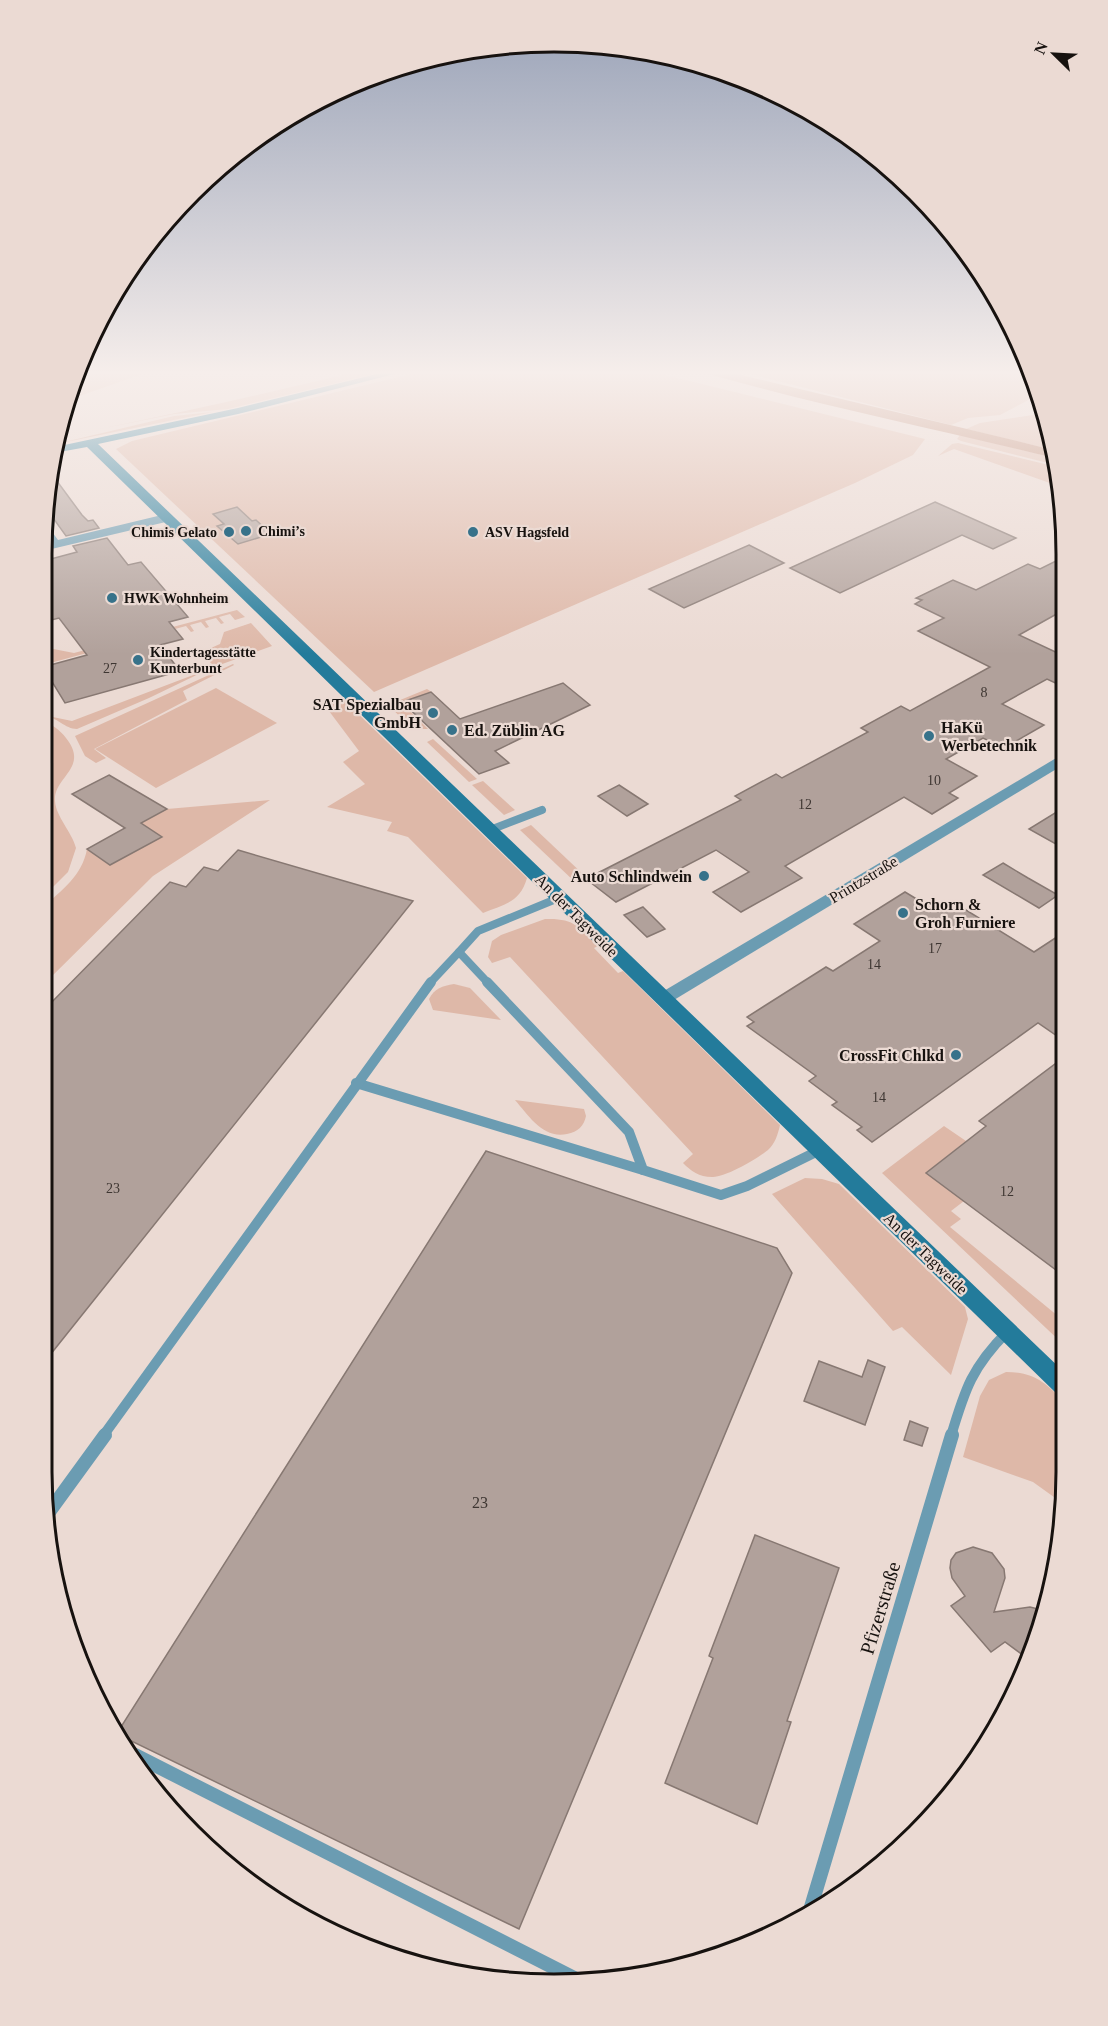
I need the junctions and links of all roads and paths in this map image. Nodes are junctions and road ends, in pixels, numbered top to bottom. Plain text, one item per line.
1 (113, 466) edge
2 (166, 518) junction
3 (53, 545) edge
4 (1056, 762) edge
5 (542, 810) dead end
6 (490, 830) junction
7 (561, 897) junction
8 (459, 952) junction
9 (663, 999) junction
10 (356, 1083) junction
11 (820, 1150) junction
12 (643, 1170) junction
13 (1008, 1331) junction
14 (1056, 1378) edge
15 (54, 1505) edge
16 (143, 1759) edge
17 (813, 1901) edge
18 (565, 1973) edge

1 - 2 main road, An der Tagweide
2 - 3 street
2 - 6 main road, An der Tagweide
4 - 9 street, Printzstraße
5 - 6 lane
6 - 7 main road, An der Tagweide
7 - 8 lane
7 - 9 main road, An der Tagweide
8 - 10 lane
8 - 12 lane
9 - 11 main road, An der Tagweide
10 - 12 lane
10 - 15 lane
11 - 12 lane
11 - 13 main road, An der Tagweide
13 - 14 main road, An der Tagweide
13 - 17 lane, Pfizerstraße
16 - 18 lane

